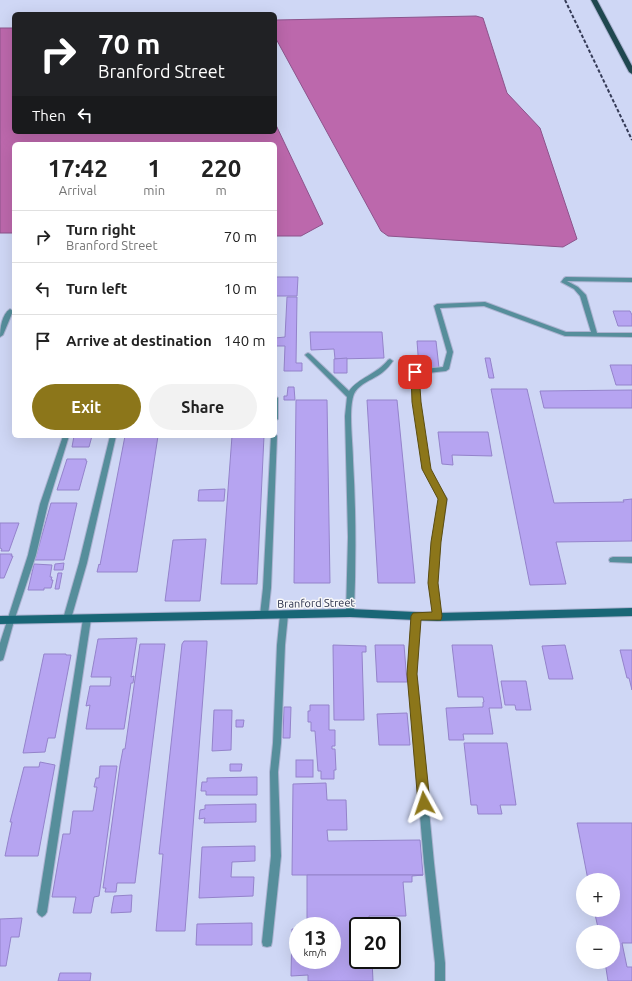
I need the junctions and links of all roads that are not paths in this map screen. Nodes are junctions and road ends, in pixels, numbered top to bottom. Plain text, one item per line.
1 (594, 0) edge
2 (632, 72) edge
3 (632, 280) edge
4 (10, 311) dead end
5 (594, 334) junction
6 (0, 335) edge
7 (632, 335) edge
8 (308, 355) dead end
9 (390, 361) dead end
10 (350, 396) junction
11 (65, 438) edge
12 (113, 438) edge
13 (274, 438) edge
14 (613, 560) dead end
15 (632, 560) edge
16 (632, 612) edge
17 (350, 613) junction
18 (264, 615) junction
19 (284, 615) junction
20 (416, 616) junction
21 (437, 616) junction
22 (67, 619) junction
23 (87, 619) junction
24 (5, 620) edge
25 (0, 657) edge
26 (42, 912) dead end
27 (267, 942) dead end
28 (440, 981) edge

1 - 2 main road
3 - 5 lane
4 - 6 lane
5 - 7 lane
5 - 21 lane
8 - 10 lane
9 - 10 lane
10 - 17 lane
11 - 24 lane
12 - 22 lane
13 - 18 lane
14 - 15 lane
16 - 21 main road, Branford Street
17 - 19 main road, Branford Street
17 - 20 main road, Branford Street
18 - 19 main road, Branford Street
18 - 23 main road, Branford Street
19 - 27 lane
20 - 21 main road, Branford Street
20 - 28 lane
22 - 23 main road, Branford Street
22 - 24 main road, Branford Street
23 - 26 lane
24 - 25 lane

